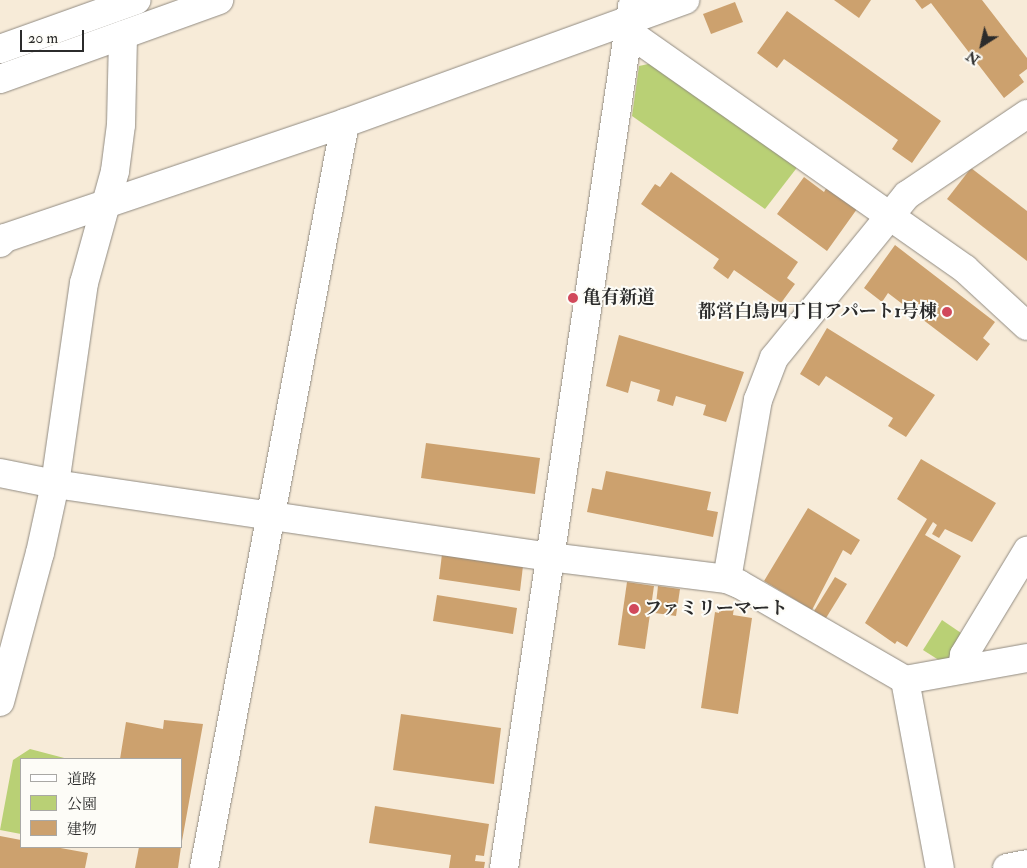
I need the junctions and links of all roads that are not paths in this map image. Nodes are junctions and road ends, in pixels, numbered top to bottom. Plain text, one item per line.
1 (137, 0) edge
2 (219, 0) edge
3 (685, 0) edge
4 (631, 18) edge
5 (123, 35) junction
6 (0, 49) edge
7 (0, 79) edge
8 (1027, 114) edge
9 (345, 123) junction
10 (107, 203) junction
11 (890, 216) junction
12 (2, 235) edge
13 (1027, 326) edge
14 (0, 473) edge
15 (55, 484) junction
16 (271, 515) junction
17 (1023, 544) edge
18 (550, 557) junction
19 (727, 580) junction
20 (1027, 658) edge
21 (962, 670) junction
22 (905, 680) junction
23 (0, 702) edge
24 (1027, 864) edge
25 (204, 868) edge
26 (504, 868) edge
27 (940, 868) edge
28 (1007, 868) edge

1 - 6 main road
2 - 5 main road
3 - 4 main road
4 - 9 main road
4 - 11 main road
4 - 18 main road
5 - 7 main road
5 - 10 main road
8 - 11 main road
9 - 10 main road
9 - 16 main road
10 - 12 main road
10 - 15 main road
11 - 13 main road
11 - 19 main road
14 - 15 main road
15 - 16 main road
15 - 23 main road
16 - 18 main road
16 - 25 main road
17 - 21 main road
18 - 19 main road
18 - 26 main road
19 - 22 main road
20 - 21 main road
21 - 22 main road
22 - 27 main road
24 - 28 main road

